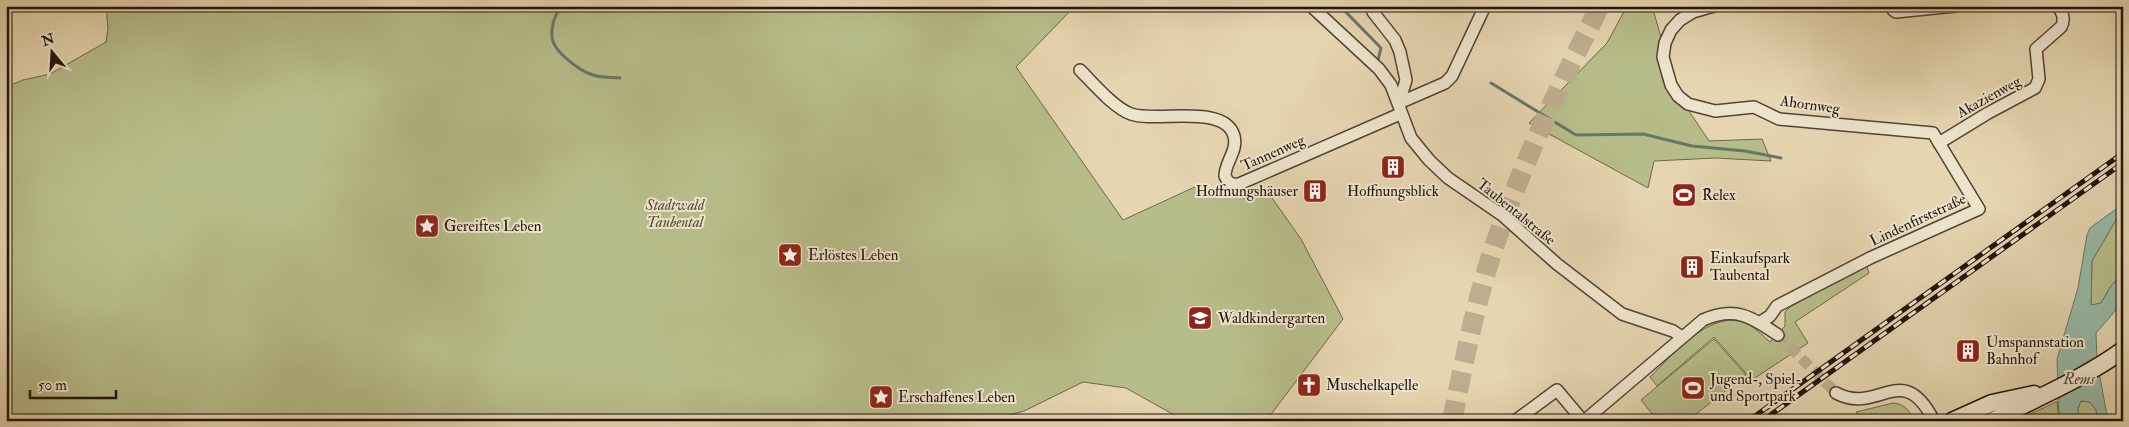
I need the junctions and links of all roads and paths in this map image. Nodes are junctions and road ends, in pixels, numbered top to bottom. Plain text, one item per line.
1 (1311, 6) edge
2 (1372, 6) edge
3 (1485, 6) edge
4 (1714, 6) edge
5 (1892, 6) edge
6 (1955, 6) edge
7 (2057, 6) edge
8 (1080, 70) dead end
9 (1399, 108) junction
10 (1939, 143) junction
11 (1759, 322) junction
12 (1778, 336) tunnel mouth
13 (1682, 337) junction
14 (2123, 350) edge
15 (2049, 392) junction
16 (1836, 393) tunnel mouth
17 (1515, 421) edge
18 (1584, 421) edge
19 (1934, 421) edge
20 (1952, 421) edge
21 (1992, 421) edge

1 - 9 street, Taubentalstraße
2 - 9 street
3 - 9 street
4 - 10 street, Ahornweg
5 - 6 street
7 - 10 street, Akazienweg
8 - 9 street, Tannenweg
9 - 13 street, Taubentalstraße
10 - 11 street, Lindenfirststraße
11 - 12 street
11 - 13 street
13 - 18 street
14 - 15 main road
15 - 20 main road
15 - 21 main road
16 - 19 street
17 - 18 street

